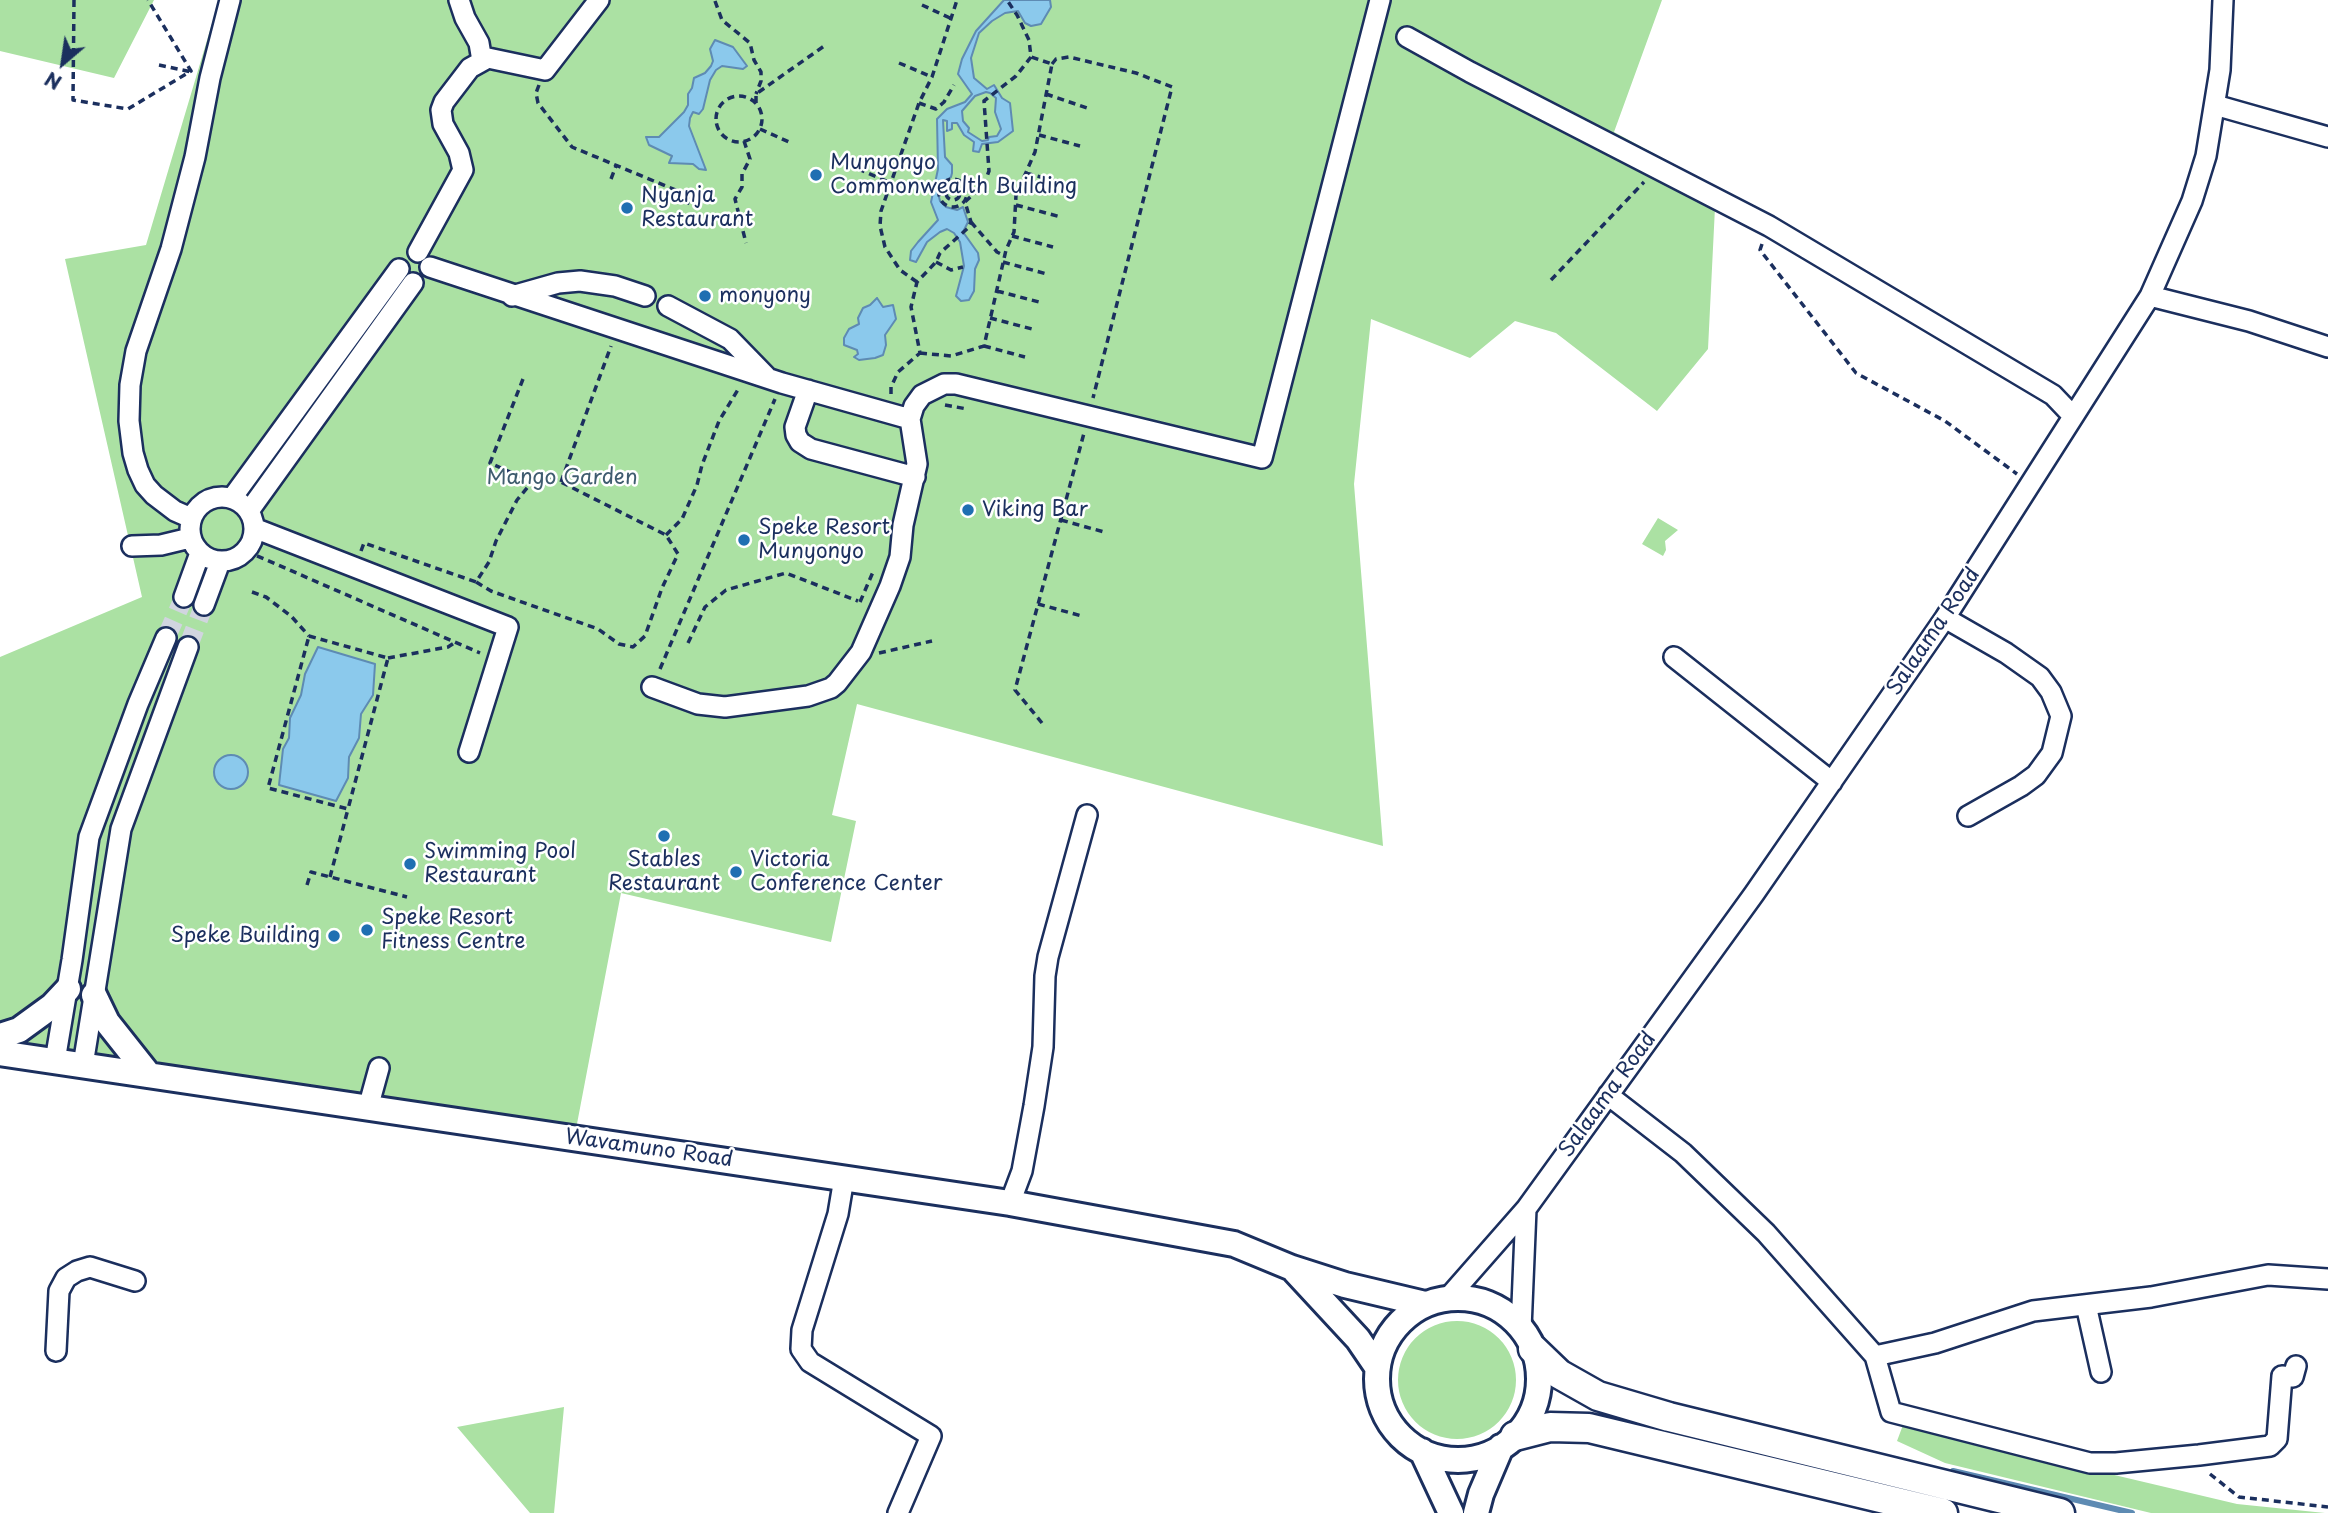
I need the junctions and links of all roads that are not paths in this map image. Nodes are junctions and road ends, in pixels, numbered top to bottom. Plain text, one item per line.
1 (230, 0) edge
2 (459, 0) edge
3 (599, 0) edge
4 (1380, 0) edge
5 (2223, 0) edge
6 (1407, 37) dead end
7 (482, 61) junction
8 (2216, 105) junction
9 (2328, 137) edge
10 (418, 269) junction
11 (512, 296) junction
12 (645, 296) dead end
13 (2150, 296) junction
14 (668, 306) dead end
15 (2328, 347) edge
16 (775, 380) junction
17 (808, 390) junction
18 (901, 416) junction
19 (2073, 416) junction
20 (915, 477) junction
21 (232, 498) junction
22 (191, 518) junction
23 (250, 533) junction
24 (132, 546) dead end
25 (195, 546) junction
26 (220, 562) junction
27 (184, 597) tunnel mouth
28 (204, 605) tunnel mouth
29 (1945, 618) junction
30 (506, 630) junction
31 (166, 638) tunnel mouth
32 (188, 647) tunnel mouth
33 (1674, 657) dead end
34 (652, 687) road end
35 (470, 752) dead end
36 (1832, 782) junction
37 (1087, 815) dead end
38 (1968, 816) dead end
39 (68, 989) junction
40 (94, 995) junction
41 (0, 1036) edge
42 (0, 1053) edge
43 (55, 1060) junction
44 (83, 1066) junction
45 (379, 1068) dead end
46 (149, 1075) junction
47 (1608, 1095) junction
48 (368, 1108) junction
49 (844, 1178) junction
50 (1010, 1203) junction
51 (1526, 1209) junction
52 (1293, 1268) junction
53 (2328, 1279) edge
54 (135, 1281) dead end
55 (1436, 1302) junction
56 (2086, 1305) junction
57 (1527, 1339) junction
58 (56, 1352) dead end
59 (1875, 1356) junction
60 (2296, 1366) dead end
61 (1377, 1367) junction
62 (2101, 1372) dead end
63 (1508, 1442) junction
64 (1422, 1451) junction
65 (898, 1513) edge
66 (1451, 1513) edge
67 (1476, 1513) edge
68 (1943, 1513) edge
69 (2060, 1513) edge

1 - 22 street
2 - 7 street
3 - 7 street
4 - 18 street
5 - 8 street, Salaama Road
6 - 19 street
7 - 10 street
8 - 9 street
8 - 13 street, Salaama Road
10 - 11 street
10 - 16 street
10 - 21 street
10 - 23 street
11 - 12 street
11 - 16 street
13 - 15 street
13 - 19 street, Salaama Road
14 - 16 street
16 - 17 street
17 - 18 street
17 - 20 street
18 - 20 street
19 - 29 street, Salaama Road
20 - 34 street
21 - 22 street
21 - 23 street
22 - 25 street
23 - 26 street
23 - 30 street
23 - 30 street
24 - 25 street
25 - 26 street
25 - 27 street
26 - 28 street
29 - 36 street, Salaama Road
29 - 38 street
30 - 35 street
31 - 39 street
32 - 40 street
33 - 36 street
36 - 47 street, Salaama Road
37 - 50 street
39 - 41 main road
39 - 43 street
40 - 44 street
40 - 46 main road
42 - 43 main road, Wavamuno Road
43 - 44 main road, Wavamuno Road
44 - 46 main road, Wavamuno Road
45 - 48 street
46 - 48 main road, Wavamuno Road
47 - 51 street, Salaama Road
47 - 59 street
48 - 49 main road, Wavamuno Road
49 - 50 main road, Wavamuno Road
49 - 65 street
50 - 52 main road, Wavamuno Road
51 - 55 street, Salaama Road
51 - 57 street
52 - 55 main road, Wavamuno Road
52 - 61 main road, Wavamuno Road
53 - 56 street
54 - 58 street
55 - 57 main road
55 - 61 main road
56 - 59 street
56 - 62 street
57 - 63 main road
57 - 69 highway
59 - 60 street
61 - 64 main road
63 - 64 main road
63 - 67 main road
63 - 68 highway
64 - 66 main road

